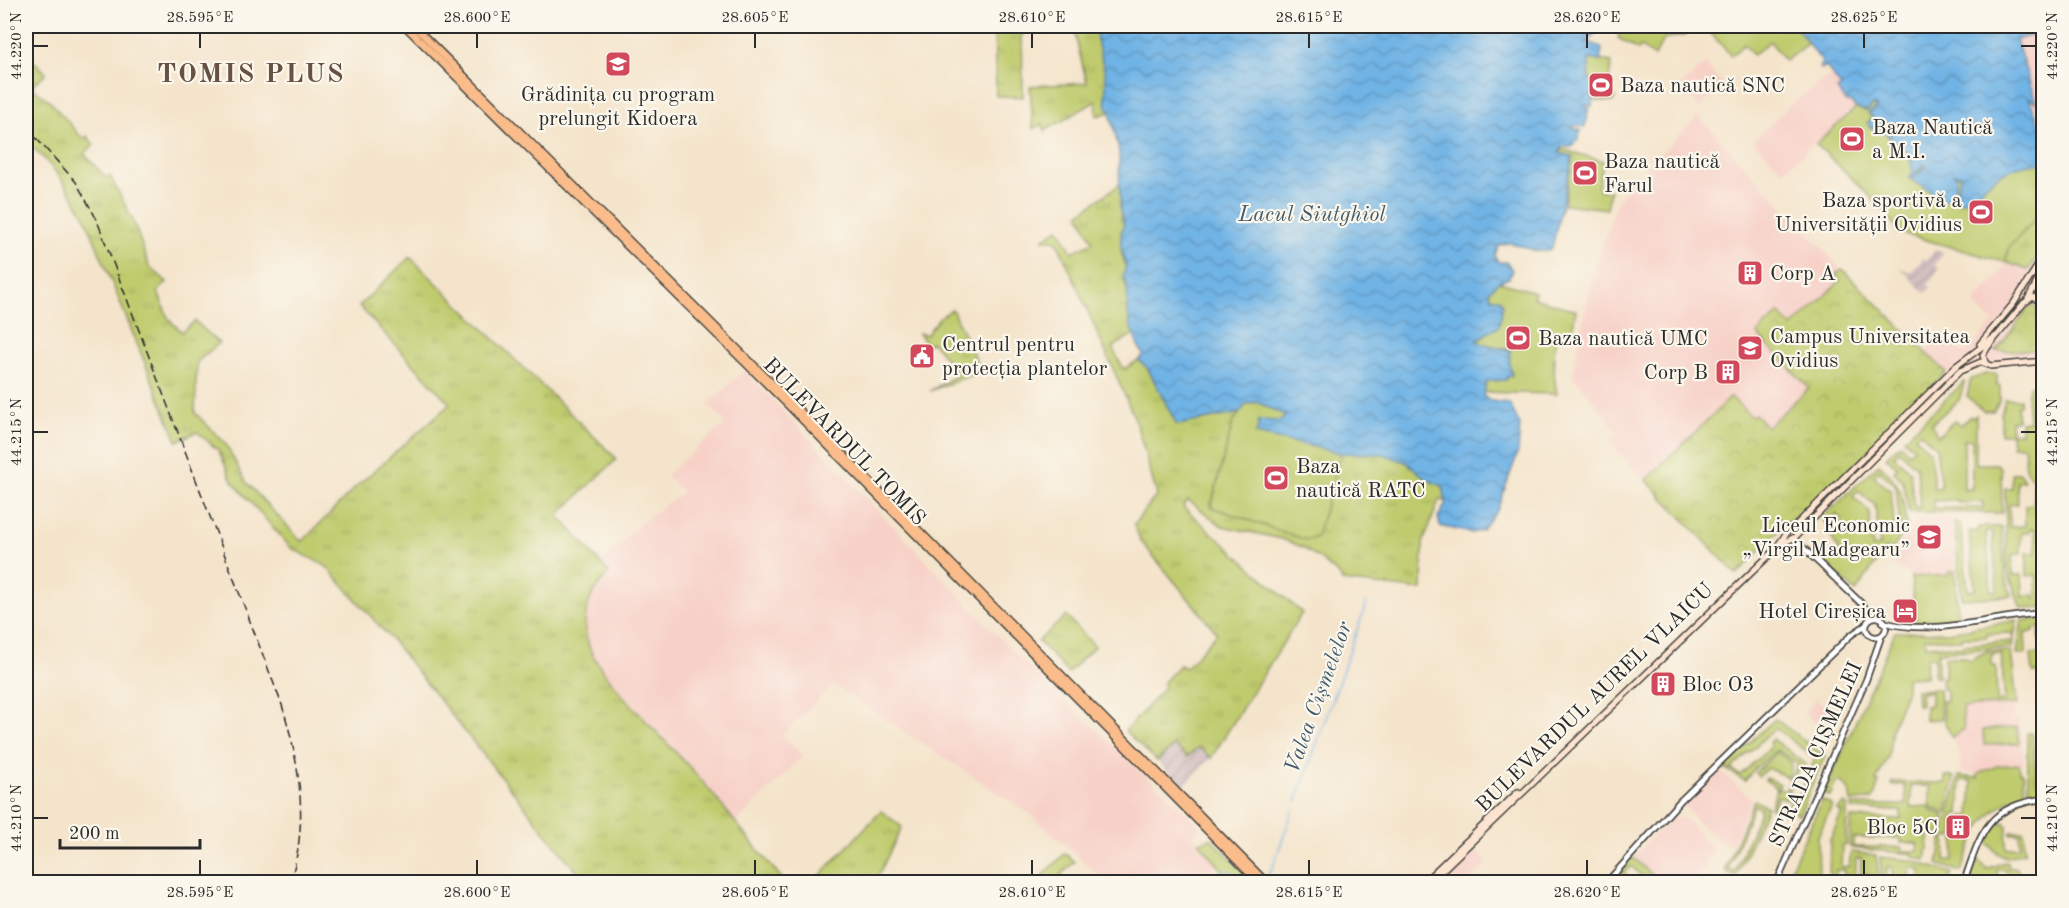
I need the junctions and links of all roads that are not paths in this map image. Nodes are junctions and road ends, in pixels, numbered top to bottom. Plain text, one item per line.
1 (405, 26) edge
2 (414, 26) edge
3 (2043, 256) edge
4 (2043, 269) edge
5 (2028, 299) junction
6 (2043, 304) edge
7 (1996, 336) junction
8 (1965, 357) junction
9 (1985, 362) junction
10 (2042, 363) edge
11 (868, 484) junction
12 (884, 500) junction
13 (1793, 534) junction
14 (2043, 613) edge
15 (1872, 618) junction
16 (1883, 622) junction
17 (1866, 625) junction
18 (1898, 626) junction
19 (1870, 633) junction
20 (1853, 634) junction
21 (1883, 635) junction
22 (2043, 799) edge
23 (1258, 882) edge
24 (1266, 882) edge
25 (1424, 882) edge
26 (1430, 882) edge
27 (1607, 882) edge
28 (1777, 882) edge
29 (1964, 882) edge

1 - 11 main road, BULEVARDUL TOMIS
2 - 11 main road, BULEVARDUL TOMIS
3 - 8 main road
4 - 5 main road
5 - 6 main road
5 - 7 main road
7 - 8 main road, BULEVARDUL AUREL VLAICU
7 - 9 main road
8 - 13 main road, BULEVARDUL AUREL VLAICU
9 - 10 main road
9 - 13 main road, BULEVARDUL AUREL VLAICU
11 - 12 main road, BULEVARDUL TOMIS
12 - 23 main road, BULEVARDUL TOMIS
12 - 24 main road, BULEVARDUL TOMIS
13 - 15 street
13 - 25 main road, BULEVARDUL AUREL VLAICU
13 - 26 main road, BULEVARDUL AUREL VLAICU
14 - 18 street
15 - 16 street
15 - 17 street
16 - 18 street
16 - 21 street
17 - 19 street
17 - 20 street
18 - 21 street
19 - 20 street
19 - 21 street
20 - 27 street
21 - 28 street, STRADA CIȘMELEI
22 - 29 street

